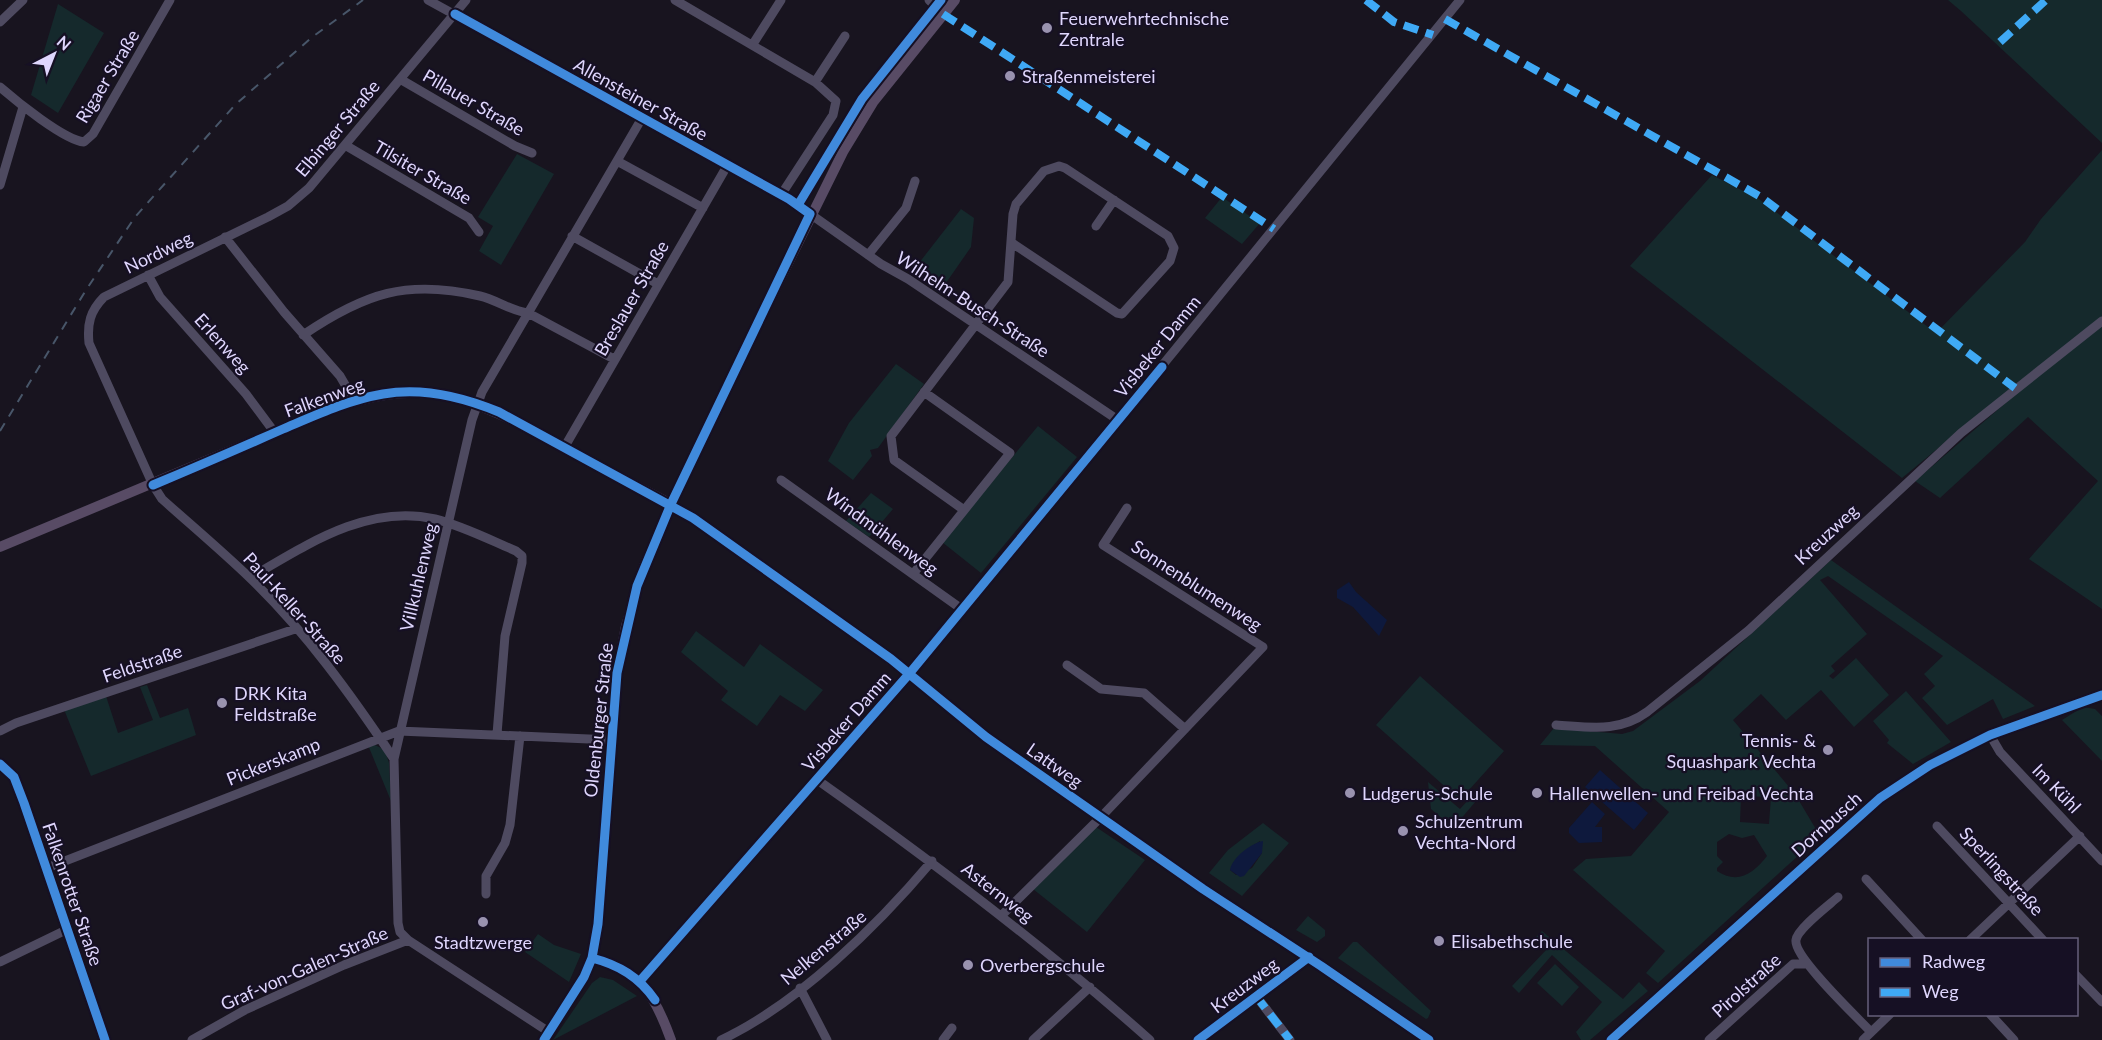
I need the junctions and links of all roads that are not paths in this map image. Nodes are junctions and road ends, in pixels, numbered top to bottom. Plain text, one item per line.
1 (23, 0) edge
2 (170, 0) edge
3 (428, 0) edge
4 (466, 0) edge
5 (781, 0) edge
6 (929, 0) edge
7 (955, 0) edge
8 (1460, 0) edge
9 (682, 1) edge
10 (455, 14) junction
11 (944, 14) junction
12 (0, 21) edge
13 (845, 36) dead end
14 (753, 44) junction
15 (400, 79) junction
16 (816, 82) junction
17 (0, 87) edge
18 (23, 106) junction
19 (642, 118) junction
20 (345, 145) junction
21 (532, 153) dead end
22 (617, 160) junction
23 (727, 166) junction
24 (915, 181) dead end
25 (0, 185) edge
26 (781, 195) junction
27 (1113, 200) junction
28 (703, 208) junction
29 (810, 214) junction
30 (1096, 226) dead end
31 (479, 232) dead end
32 (572, 236) junction
33 (225, 237) junction
34 (1012, 243) junction
35 (868, 255) junction
36 (148, 275) junction
37 (658, 284) junction
38 (528, 313) junction
39 (2102, 321) edge
40 (976, 325) junction
41 (303, 335) junction
42 (614, 359) junction
43 (924, 392) junction
44 (354, 400) junction
45 (478, 403) junction
46 (1118, 420) junction
47 (275, 433) junction
48 (564, 448) junction
49 (781, 480) dead end
50 (153, 486) junction
51 (671, 504) junction
52 (1127, 508) dead end
53 (964, 510) junction
54 (448, 523) junction
55 (0, 547) edge
56 (913, 574) junction
57 (252, 580) junction
58 (963, 610) junction
59 (295, 629) junction
60 (1066, 665) dead end
61 (909, 674) junction
62 (2102, 695) edge
63 (1556, 725) dead end
64 (1185, 729) junction
65 (399, 730) junction
66 (0, 731) edge
67 (497, 734) junction
68 (1990, 735) junction
69 (379, 736) junction
70 (520, 736) junction
71 (612, 740) junction
72 (394, 759) junction
73 (0, 764) edge
74 (816, 779) junction
75 (1101, 817) junction
76 (1937, 826) dead end
77 (2080, 836) junction
78 (932, 861) junction
79 (2102, 861) edge
80 (47, 867) junction
81 (1866, 879) dead end
82 (486, 894) dead end
83 (1838, 897) dead end
84 (2009, 903) junction
85 (1002, 915) junction
86 (68, 928) junction
87 (1921, 938) edge
88 (1971, 938) edge
89 (2042, 938) edge
90 (408, 940) junction
91 (1309, 957) junction
92 (592, 958) junction
93 (0, 962) edge
94 (1808, 964) junction
95 (2078, 977) edge
96 (640, 981) junction
97 (1090, 987) junction
98 (800, 988) junction
99 (1256, 996) junction
100 (2102, 1002) edge
101 (1888, 1016) edge
102 (1992, 1016) edge
103 (1871, 1032) junction
104 (546, 1036) edge
105 (1414, 1036) edge
106 (105, 1040) edge
107 (192, 1040) edge
108 (671, 1040) edge
109 (721, 1040) edge
110 (827, 1040) edge
111 (1033, 1040) edge
112 (1150, 1040) edge
113 (1198, 1040) edge
114 (1290, 1040) edge
115 (1429, 1040) edge
116 (1611, 1040) edge
117 (1709, 1040) edge
118 (1863, 1040) edge
119 (2014, 1040) edge

1 - 12 street
2 - 18 street, Rigaer Straße
3 - 10 street, Allensteiner Straße
4 - 10 street, Elbinger Straße
5 - 14 street
6 - 11 street
7 - 11 main road, Oldenburger Straße
8 - 46 street, Visbeker Damm
9 - 14 street
10 - 15 street, Elbinger Straße
10 - 19 street, Allensteiner Straße
11 - 29 main road, Oldenburger Straße
13 - 16 street
14 - 16 street
15 - 20 street, Elbinger Straße
15 - 21 street, Pillauer Straße
16 - 26 street
17 - 18 street, Rigaer Straße
18 - 25 street
19 - 22 street, Villkuhlenweg
19 - 23 street, Allensteiner Straße
20 - 31 street, Tilsiter Straße
20 - 33 street, Elbinger Straße
22 - 28 street
22 - 32 street, Villkuhlenweg
23 - 26 street, Allensteiner Straße
23 - 28 street, Breslauer Straße
24 - 35 street
26 - 29 street, Allensteiner Straße
27 - 30 street
27 - 34 street
27 - 34 street
28 - 37 street, Breslauer Straße
29 - 35 street, Wilhelm-Busch-Straße
29 - 51 main road, Oldenburger Straße
32 - 37 street
32 - 38 street, Villkuhlenweg
33 - 36 street, Nordweg
33 - 41 street
34 - 40 street
35 - 40 street, Wilhelm-Busch-Straße
36 - 47 street, Erlenweg
36 - 50 street, Nordweg
37 - 42 street, Breslauer Straße
38 - 41 street
38 - 42 street
38 - 45 street, Villkuhlenweg
39 - 63 street, Kreuzweg
40 - 43 street
40 - 46 street, Wilhelm-Busch-Straße
41 - 44 street
42 - 48 street, Breslauer Straße
43 - 53 street
43 - 53 street
44 - 45 main road, Falkenweg
44 - 47 main road, Falkenweg
45 - 48 main road, Falkenweg
45 - 54 street, Villkuhlenweg
46 - 58 street, Visbeker Damm
47 - 50 main road, Falkenweg
48 - 51 main road, Falkenweg
49 - 56 street, Windmühlenweg
50 - 55 main road, Falkenweg
50 - 57 street, Paul-Keller-Straße
51 - 61 street, Lattweg
51 - 71 main road, Oldenburger Straße
52 - 64 street, Sonnenblumenweg
53 - 56 street
54 - 57 street
54 - 65 street, Villkuhlenweg
54 - 67 street
56 - 58 street, Windmühlenweg
57 - 59 street, Paul-Keller-Straße
58 - 61 street, Visbeker Damm
59 - 66 street, Feldstraße
59 - 69 street, Paul-Keller-Straße
60 - 64 street
61 - 74 street, Visbeker Damm
61 - 75 street, Lattweg
62 - 68 street, Dornbusch
64 - 75 street
65 - 67 street, Pickerskamp
65 - 69 street, Pickerskamp
65 - 72 street, Villkuhlenweg
67 - 70 street, Pickerskamp
68 - 77 street, Im Kühl
68 - 116 street, Dornbusch
69 - 72 street
69 - 80 street, Pickerskamp
70 - 71 street, Pickerskamp
70 - 82 street
71 - 92 main road, Oldenburger Straße
72 - 90 street, Villkuhlenweg
73 - 80 street, Falkenrotter Straße
74 - 78 street, Asternweg
74 - 96 street, Visbeker Damm
75 - 85 street
75 - 91 street, Lattweg
76 - 84 street, Sperlingstraße
77 - 79 street, Im Kühl
77 - 84 street
78 - 85 street, Asternweg
78 - 98 street, Nelkenstraße
80 - 86 street, Falkenrotter Straße
81 - 87 street
83 - 94 street
84 - 88 street
84 - 89 street, Sperlingstraße
85 - 97 street, Asternweg
86 - 93 street
86 - 106 street, Falkenrotter Straße
90 - 104 street, Graf-von-Galen-Straße
90 - 107 street, Graf-von-Galen-Straße
91 - 99 street, Kreuzweg
91 - 105 street, Lattweg
92 - 96 main road
92 - 104 street, Oldenburger Straße
94 - 103 street
94 - 117 street, Pirolstraße
95 - 100 street
96 - 108 main road
97 - 111 street
97 - 112 street, Asternweg
98 - 109 street, Nelkenstraße
98 - 110 street
99 - 113 street, Kreuzweg
99 - 114 street
101 - 103 street
102 - 119 street
103 - 118 street
105 - 115 street, Lattweg

